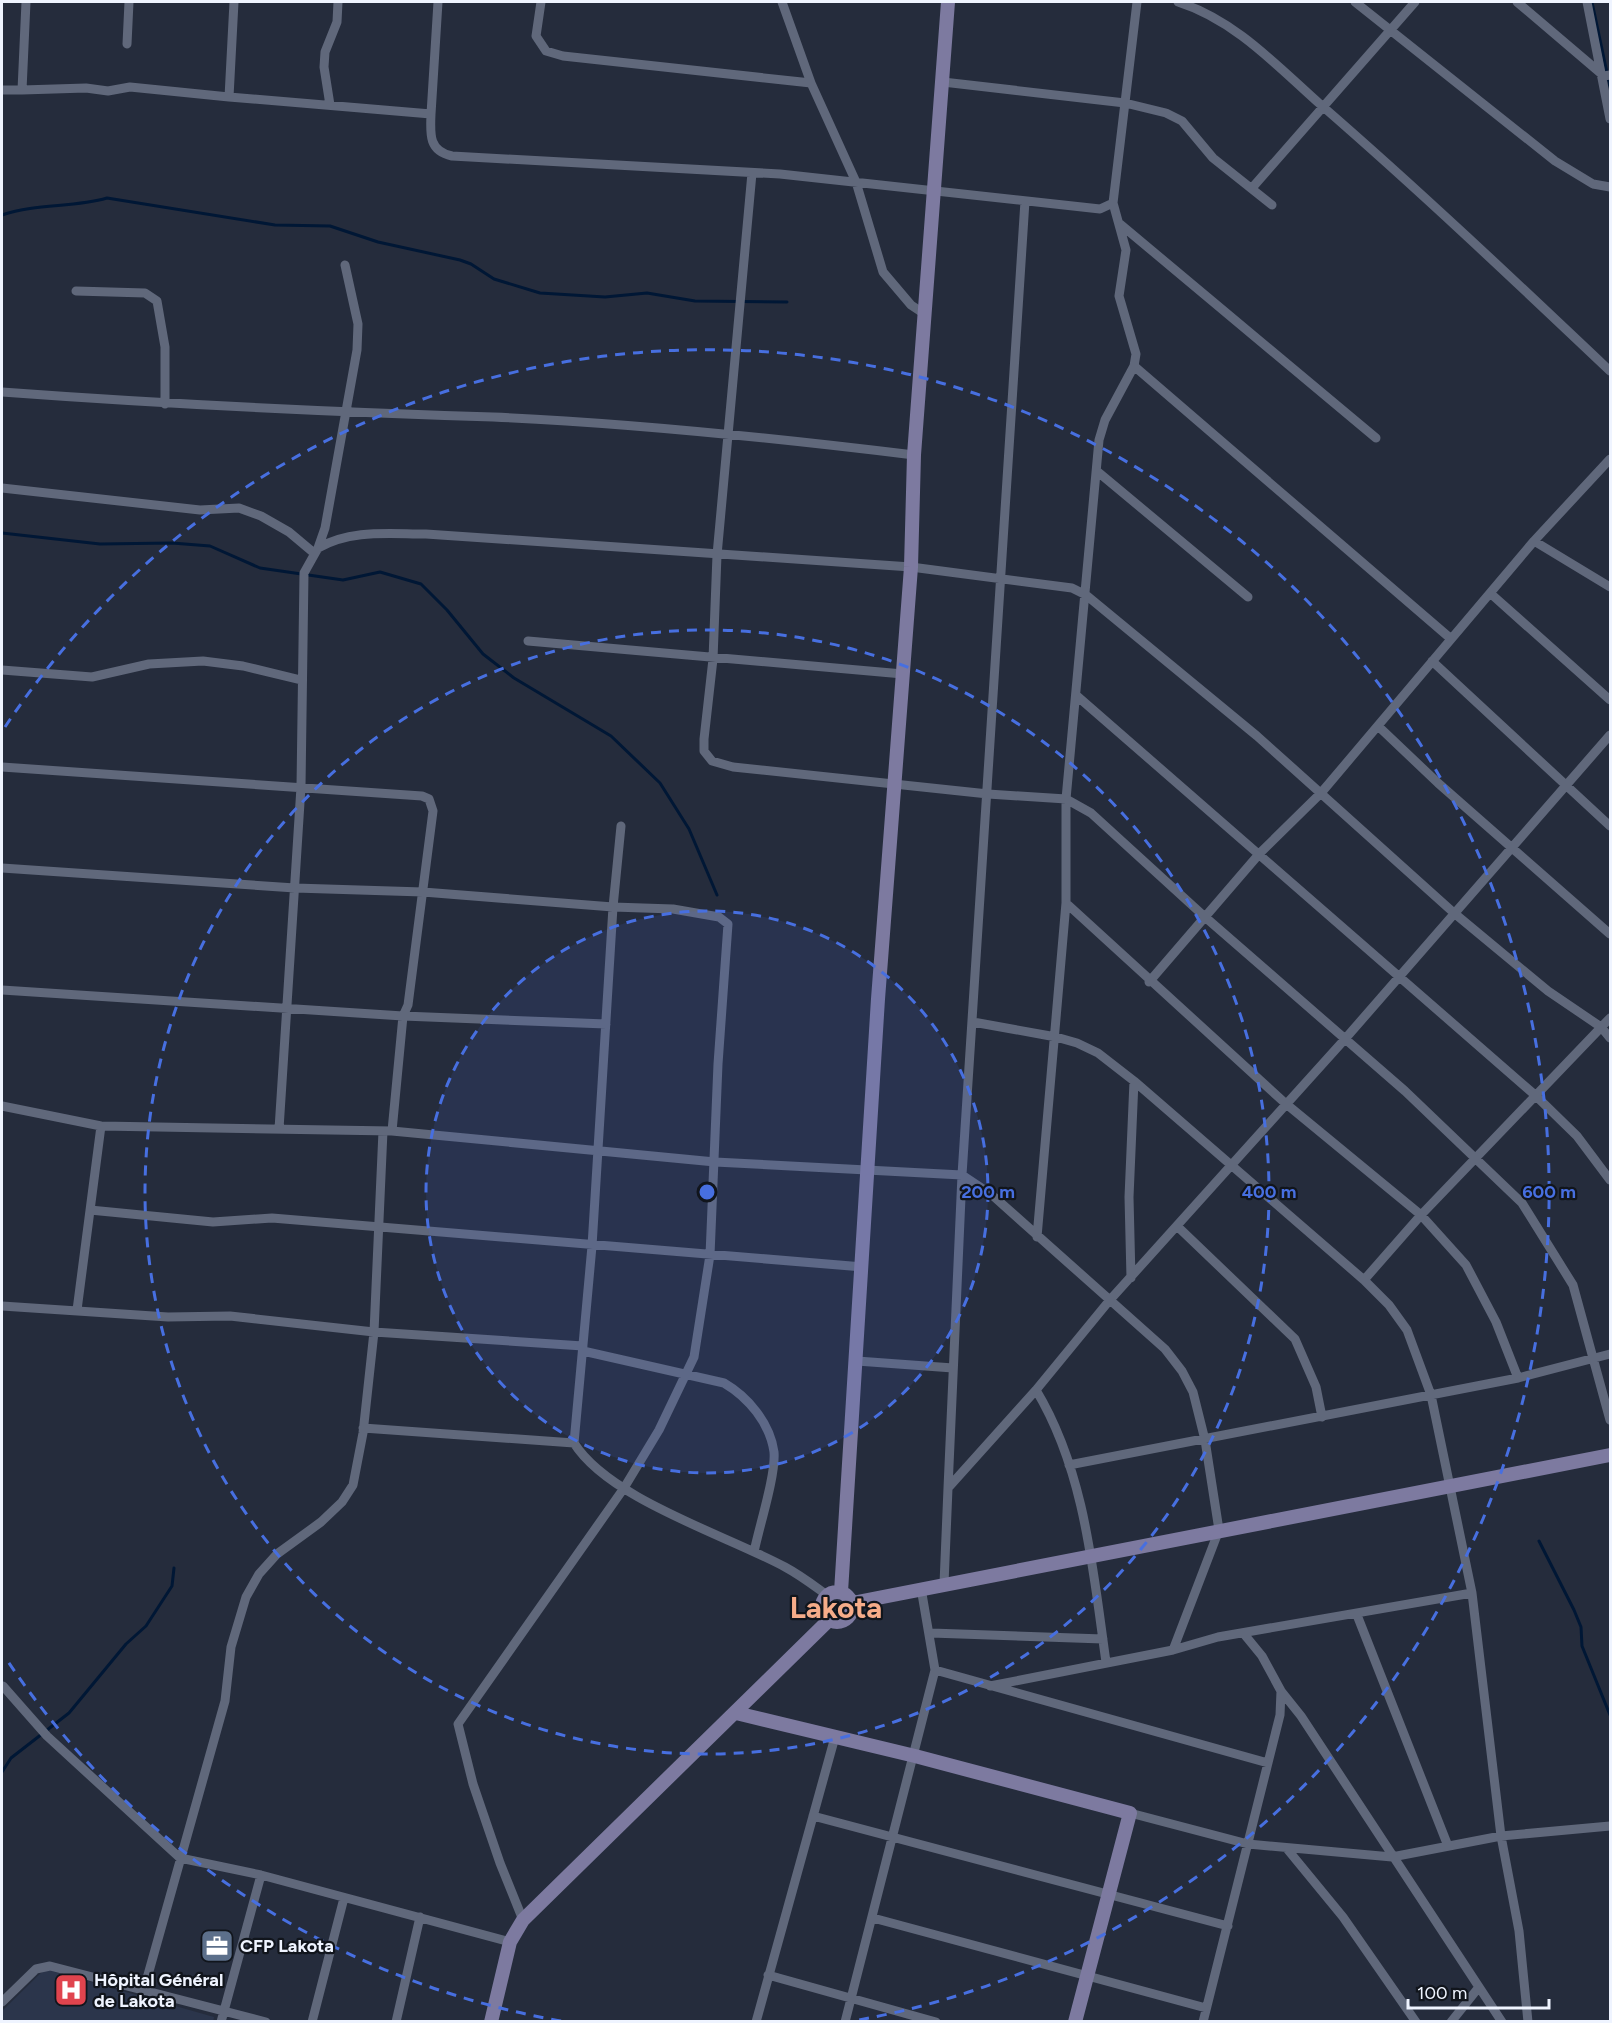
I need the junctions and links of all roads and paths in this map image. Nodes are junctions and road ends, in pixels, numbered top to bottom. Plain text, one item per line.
1 (26, 2) edge
2 (129, 2) edge
3 (234, 2) edge
4 (338, 2) edge
5 (438, 2) edge
6 (541, 2) edge
7 (782, 2) edge
8 (948, 2) edge
9 (1137, 2) edge
10 (1178, 2) edge
11 (1355, 2) edge
12 (1415, 2) edge
13 (1517, 2) edge
14 (1587, 2) edge
15 (1391, 32) junction
16 (128, 44) dead end
17 (1607, 75) edge
18 (943, 81) junction
19 (811, 83) junction
20 (2, 90) edge
21 (22, 90) junction
22 (229, 97) junction
23 (1125, 103) junction
24 (330, 105) junction
25 (1323, 106) junction
26 (431, 114) junction
27 (1611, 119) edge
28 (752, 173) junction
29 (856, 182) junction
30 (1611, 187) edge
31 (1252, 188) junction
32 (936, 190) junction
33 (1025, 201) junction
34 (1113, 203) junction
35 (1272, 205) dead end
36 (1120, 224) junction
37 (345, 265) dead end
38 (76, 291) dead end
39 (926, 315) junction
40 (1134, 366) junction
41 (1611, 370) edge
42 (2, 392) edge
43 (165, 404) junction
44 (346, 410) junction
45 (730, 436) junction
46 (1376, 438) dead end
47 (914, 455) junction
48 (1611, 459) edge
49 (1098, 472) junction
50 (2, 488) edge
51 (1534, 541) junction
52 (316, 551) junction
53 (717, 555) junction
54 (911, 567) junction
55 (1002, 578) junction
56 (1611, 587) edge
57 (1490, 593) junction
58 (1086, 595) junction
59 (1248, 597) dead end
60 (1450, 638) junction
61 (528, 641) dead end
62 (713, 659) junction
63 (1432, 661) junction
64 (2, 670) edge
65 (903, 674) junction
66 (301, 680) junction
67 (1077, 696) junction
68 (1611, 700) edge
69 (1378, 726) junction
70 (1611, 735) edge
71 (2, 767) edge
72 (894, 785) junction
73 (301, 787) junction
74 (1568, 787) junction
75 (1321, 793) junction
76 (988, 794) junction
77 (1066, 799) junction
78 (621, 826) dead end
79 (1611, 826) edge
80 (1511, 848) junction
81 (1260, 853) junction
82 (2, 868) edge
83 (295, 888) junction
84 (423, 892) junction
85 (1066, 903) junction
86 (613, 908) junction
87 (1454, 913) junction
88 (1205, 917) junction
89 (1611, 934) edge
90 (1397, 977) junction
91 (1149, 982) junction
92 (2, 990) edge
93 (288, 1009) junction
94 (403, 1016) junction
95 (1611, 1018) edge
96 (973, 1022) junction
97 (606, 1024) junction
98 (1601, 1027) junction
99 (1056, 1037) junction
100 (1611, 1038) edge
101 (1345, 1039) junction
102 (1134, 1081) junction
103 (1535, 1095) junction
104 (1285, 1103) junction
105 (2, 1106) edge
106 (101, 1126) junction
107 (279, 1129) junction
108 (387, 1131) junction
109 (598, 1152) junction
110 (1476, 1157) junction
111 (715, 1162) junction
112 (1232, 1166) junction
113 (868, 1168) junction
114 (962, 1175) junction
115 (1611, 1180) edge
116 (90, 1210) junction
117 (1421, 1215) junction
118 (380, 1226) junction
119 (1177, 1226) junction
120 (1037, 1237) junction
121 (592, 1246) junction
122 (710, 1255) junction
123 (863, 1267) junction
124 (1131, 1278) junction
125 (1364, 1280) junction
126 (1109, 1301) junction
127 (2, 1306) edge
128 (77, 1310) junction
129 (374, 1332) junction
130 (583, 1348) junction
131 (1611, 1354) edge
132 (1594, 1358) junction
133 (857, 1361) junction
134 (953, 1368) junction
135 (687, 1375) junction
136 (1518, 1378) junction
137 (1036, 1390) junction
138 (1431, 1395) junction
139 (1322, 1417) junction
140 (1611, 1420) edge
141 (363, 1428) junction
142 (1205, 1440) junction
143 (573, 1443) junction
144 (1611, 1455) edge
145 (1069, 1465) junction
146 (1450, 1485) junction
147 (624, 1488) junction
148 (948, 1488) junction
149 (1219, 1530) junction
150 (754, 1552) junction
151 (1091, 1555) junction
152 (944, 1584) junction
153 (921, 1588) junction
154 (842, 1592) junction
155 (1472, 1593) junction
156 (827, 1595) junction
157 (852, 1603) junction
158 (1357, 1615) junction
159 (829, 1620) junction
160 (931, 1633) junction
161 (1244, 1634) junction
162 (1103, 1639) junction
163 (1173, 1650) junction
164 (1106, 1662) junction
165 (935, 1670) junction
166 (3, 1686) dead end
167 (990, 1686) junction
168 (1281, 1691) junction
169 (735, 1713) junction
170 (835, 1737) junction
171 (915, 1756) junction
172 (1268, 1763) junction
173 (1130, 1813) junction
174 (813, 1816) junction
175 (1611, 1826) edge
176 (1501, 1836) junction
177 (894, 1837) junction
178 (1248, 1844) junction
179 (1448, 1846) junction
180 (1288, 1850) junction
181 (1392, 1857) junction
182 (180, 1858) junction
183 (261, 1875) junction
184 (1110, 1896) junction
185 (344, 1898) junction
186 (420, 1917) junction
187 (873, 1918) junction
188 (523, 1920) junction
189 (1228, 1926) junction
190 (510, 1942) junction
191 (768, 1975) junction
192 (1086, 1975) junction
193 (1479, 1987) junction
194 (144, 1989) junction
195 (851, 1998) junction
196 (2, 2002) edge
197 (1206, 2008) junction
198 (224, 2011) junction
199 (221, 2022) edge
200 (266, 2022) edge
201 (312, 2022) edge
202 (396, 2022) edge
203 (491, 2022) edge
204 (756, 2022) edge
205 (845, 2022) edge
206 (936, 2022) edge
207 (1075, 2022) edge
208 (1203, 2022) edge
209 (1416, 2022) edge
210 (1452, 2022) edge
211 (1502, 2022) edge
212 (1528, 2022) edge

1 - 21 street
2 - 16 street
3 - 22 street
4 - 24 street
5 - 26 street
6 - 19 street
7 - 19 street
8 - 18 main road
9 - 23 street
10 - 25 street
11 - 15 street
12 - 15 street
13 - 17 street
14 - 17 street
15 - 25 street
15 - 30 street
17 - 27 street
18 - 23 street
18 - 32 main road
19 - 29 street
20 - 21 street
21 - 22 street
22 - 24 street
23 - 31 street
23 - 34 street
24 - 26 street
25 - 31 street
25 - 41 street
26 - 28 street
28 - 29 street
28 - 45 street
29 - 32 street
29 - 39 street
31 - 35 street
32 - 33 street
32 - 39 main road
33 - 34 street
33 - 55 street
34 - 36 street
36 - 40 street
36 - 46 street
37 - 44 street
38 - 43 street
39 - 47 main road
40 - 49 street
40 - 60 street
42 - 43 street
43 - 44 street
44 - 45 street
44 - 52 street
45 - 47 street
45 - 53 street
47 - 54 main road
48 - 51 street
49 - 58 street
49 - 59 street
50 - 52 street
51 - 56 street
51 - 57 street
52 - 53 street
52 - 66 street
53 - 54 street
53 - 62 street
54 - 55 street
54 - 65 main road
55 - 58 street
55 - 76 street
57 - 60 street
57 - 68 street
58 - 67 street
58 - 75 street
60 - 63 street
61 - 62 street
62 - 65 street
62 - 72 street
63 - 69 street
63 - 74 street
64 - 66 street
65 - 72 main road
66 - 73 street
67 - 77 street
67 - 81 street
69 - 75 street
69 - 80 street
70 - 74 street
71 - 73 street
72 - 76 street
72 - 113 main road
73 - 83 street
73 - 84 street
74 - 79 street
74 - 80 street
75 - 81 street
75 - 87 street
76 - 77 street
76 - 96 street
77 - 85 street
77 - 88 street
78 - 86 street
80 - 87 street
80 - 89 street
81 - 88 street
81 - 90 street
82 - 83 street
83 - 84 street
83 - 93 street
84 - 86 street
84 - 94 street
85 - 91 street
85 - 99 street
86 - 97 street
86 - 111 street
87 - 90 street
87 - 98 street
88 - 91 street
88 - 101 street
90 - 101 street
90 - 103 street
91 - 104 street
92 - 93 street
93 - 94 street
93 - 107 street
94 - 97 street
94 - 108 street
95 - 98 street
96 - 99 street
96 - 114 street
97 - 109 street
98 - 100 street
98 - 103 street
99 - 102 street
99 - 120 street
101 - 104 street
101 - 110 street
102 - 112 street
102 - 124 street
103 - 110 street
103 - 115 street
104 - 112 street
104 - 117 street
105 - 106 street
106 - 107 street
106 - 116 street
107 - 108 street
108 - 109 street
108 - 118 street
109 - 111 street
109 - 121 street
110 - 117 street
110 - 132 street
111 - 113 street
111 - 122 street
112 - 119 street
112 - 125 street
113 - 114 street
113 - 123 main road
114 - 120 street
114 - 134 street
116 - 118 street
116 - 128 street
117 - 125 street
117 - 136 street
118 - 121 street
118 - 129 street
119 - 124 street
119 - 139 street
120 - 126 street
121 - 122 street
121 - 130 street
122 - 123 street
122 - 135 street
123 - 133 main road
124 - 126 street
125 - 138 street
126 - 137 street
126 - 142 street
127 - 128 street
128 - 129 street
129 - 130 street
129 - 141 street
130 - 135 street
130 - 143 street
131 - 132 street
132 - 136 street
132 - 140 street
133 - 134 street
133 - 154 main road
134 - 148 street
135 - 147 street
135 - 150 street
136 - 138 street
137 - 145 street
137 - 148 street
138 - 139 street
138 - 146 street
139 - 142 street
141 - 143 street
141 - 182 street
142 - 145 street
142 - 149 street
143 - 147 street
144 - 146 main road
145 - 151 street
146 - 149 main road
146 - 155 street
147 - 150 street
147 - 188 street
148 - 152 street
149 - 151 main road
149 - 163 street
150 - 156 street
151 - 152 main road
151 - 162 street
152 - 153 main road
153 - 157 main road
153 - 160 street
154 - 156 main road
154 - 157 main road
155 - 158 street
155 - 176 street
156 - 159 main road
157 - 159 main road
158 - 161 street
158 - 179 street
159 - 169 main road
160 - 162 street
160 - 165 street
161 - 163 street
161 - 168 street
162 - 164 street
163 - 164 street
164 - 167 street
165 - 167 street
165 - 171 street
166 - 182 street
167 - 172 street
168 - 172 street
168 - 181 street
169 - 170 main road
169 - 188 main road
170 - 171 main road
170 - 174 street
171 - 173 main road
171 - 177 street
172 - 178 street
173 - 178 street
173 - 184 main road
174 - 177 street
174 - 191 street
175 - 176 street
176 - 179 street
176 - 212 street
177 - 184 street
177 - 187 street
178 - 180 street
178 - 189 street
179 - 181 street
180 - 181 street
180 - 209 street
181 - 193 street
182 - 183 street
182 - 194 street
183 - 185 street
183 - 198 street
184 - 189 street
184 - 192 main road
185 - 186 street
185 - 201 street
186 - 190 street
186 - 202 street
187 - 192 street
187 - 195 street
188 - 190 main road
189 - 197 street
190 - 203 main road
191 - 195 street
191 - 204 street
192 - 197 street
192 - 207 main road
193 - 210 street
193 - 211 street
194 - 196 street
194 - 198 street
195 - 205 street
195 - 206 street
197 - 208 street
198 - 199 street
198 - 200 street

